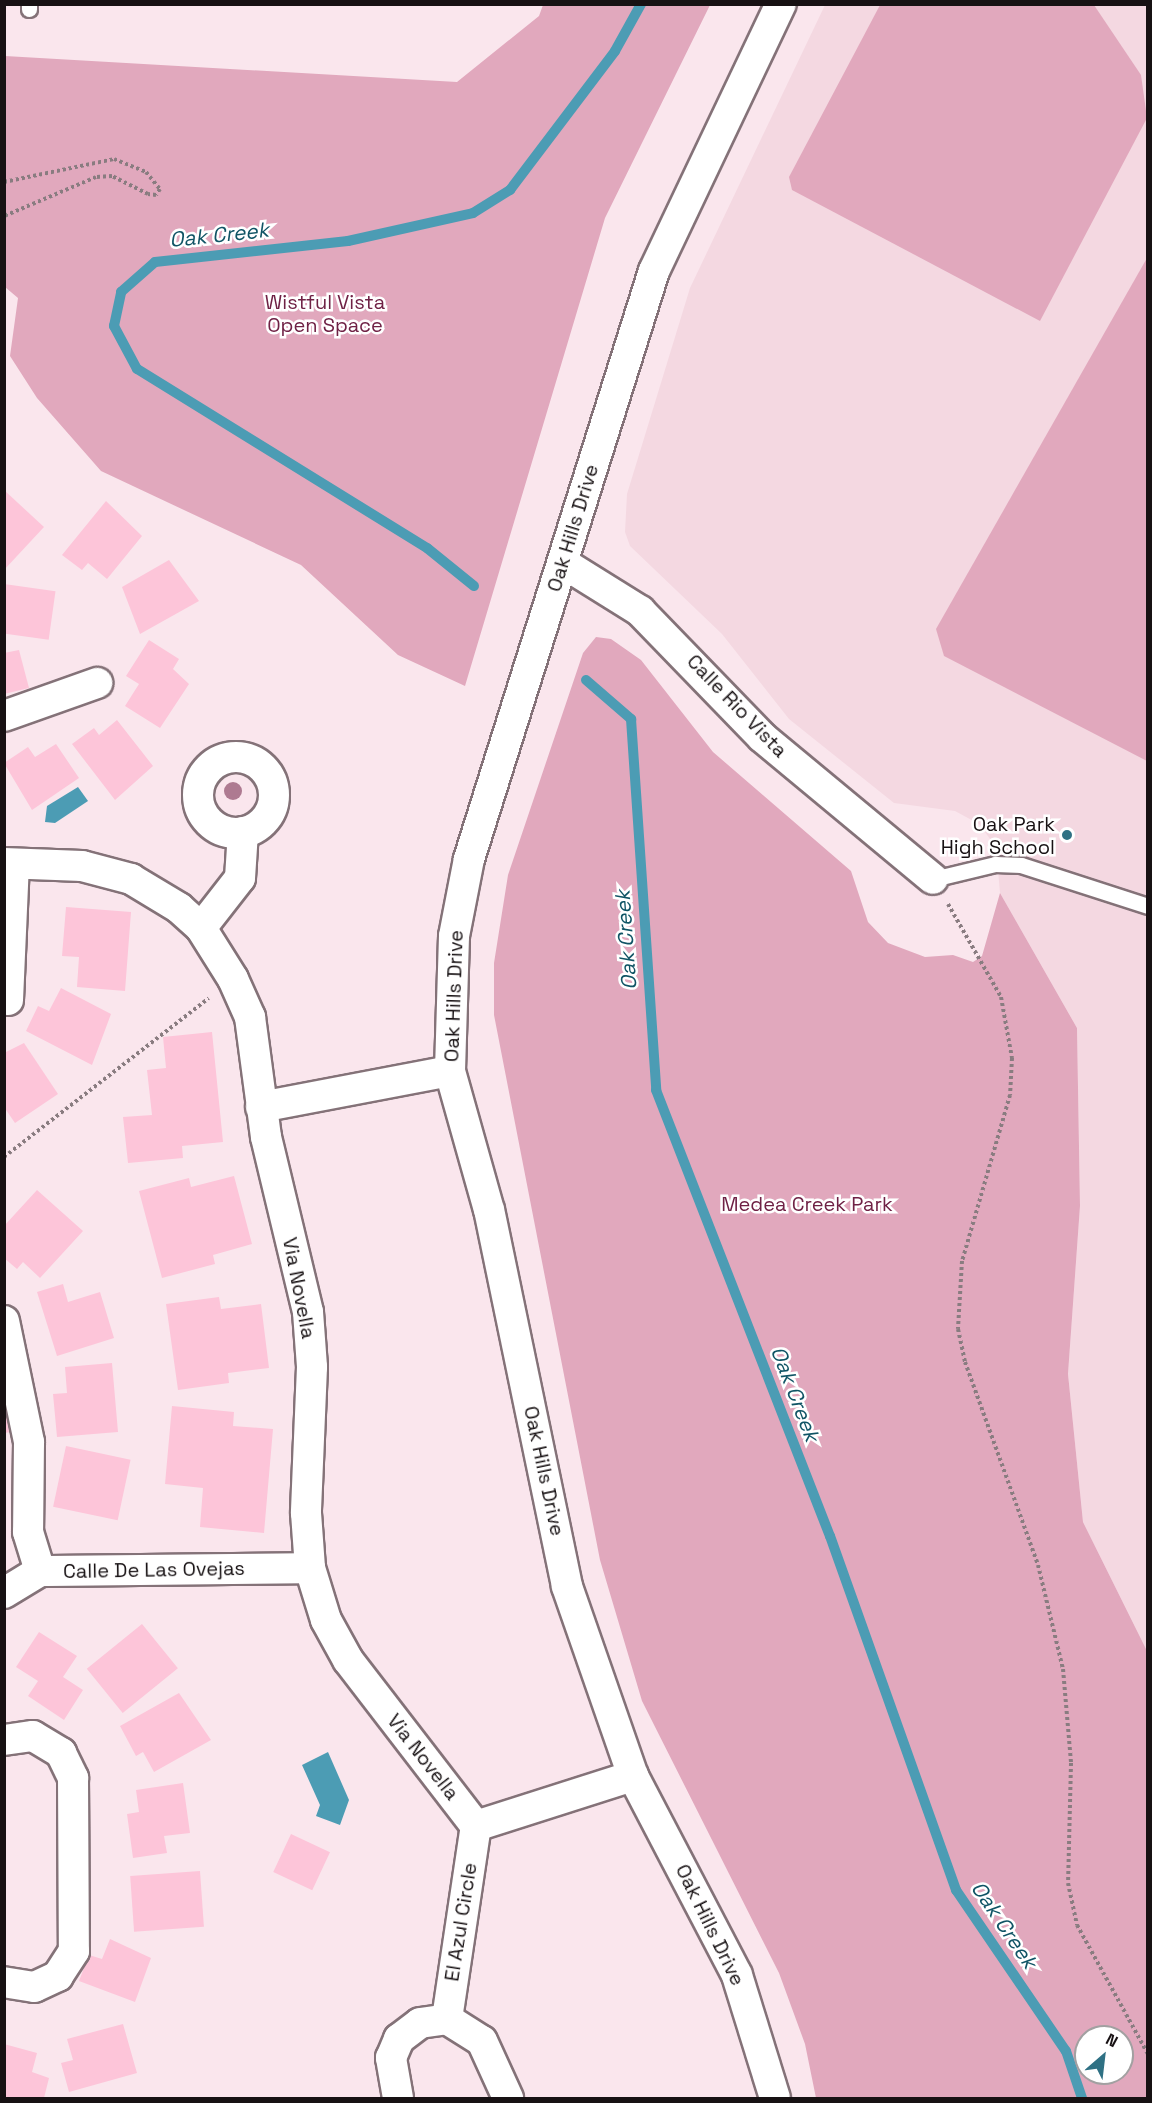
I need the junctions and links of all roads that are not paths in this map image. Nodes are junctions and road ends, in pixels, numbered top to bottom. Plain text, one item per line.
1 (781, 4) edge
2 (563, 563) junction
3 (97, 683) dead end
4 (4, 716) edge
5 (243, 832) dead end
6 (9, 863) edge
7 (933, 879) joint
8 (1148, 906) edge
9 (201, 928) junction
10 (8, 1000) dead end
11 (450, 1071) junction
12 (261, 1107) junction
13 (4, 1320) edge
14 (310, 1568) junction
15 (40, 1571) junction
16 (4, 1593) edge
17 (4, 1740) edge
18 (633, 1776) junction
19 (476, 1826) junction
20 (4, 1982) edge
21 (447, 2019) junction
22 (398, 2098) edge
23 (508, 2098) edge
24 (776, 2098) edge

1 - 2 street, Oak Hills Drive
2 - 7 street, Calle Rio Vista
2 - 11 street, Oak Hills Drive
3 - 4 street
5 - 9 street
6 - 9 street, Via Novella
6 - 10 street
7 - 8 lane
9 - 12 street, Via Novella
11 - 12 street
11 - 18 street, Oak Hills Drive
12 - 14 street, Via Novella
13 - 15 street
14 - 15 street, Calle De Las Ovejas
14 - 19 street, Via Novella
15 - 16 street, Calle De Las Ovejas
17 - 20 street
18 - 19 street
18 - 24 street, Oak Hills Drive
19 - 21 street, El Azul Circle
21 - 22 street
21 - 23 street

